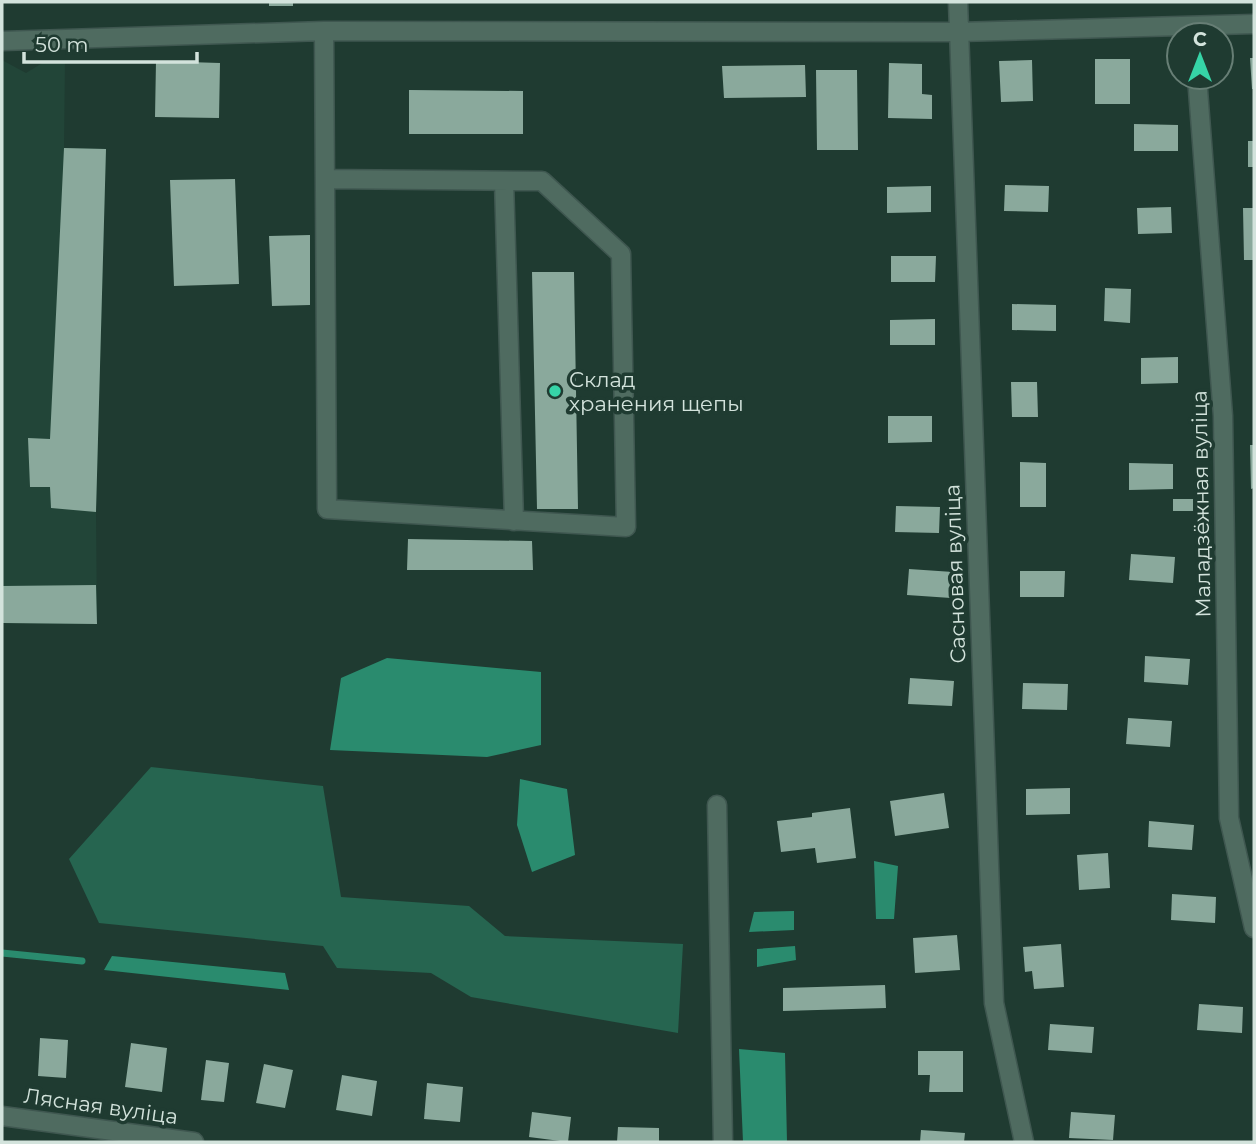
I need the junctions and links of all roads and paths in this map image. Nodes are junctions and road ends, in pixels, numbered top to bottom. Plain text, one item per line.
1 (958, 2) edge
2 (1254, 24) edge
3 (1235, 26) edge
4 (324, 31) junction
5 (1165, 31) edge
6 (958, 32) junction
7 (2, 41) edge
8 (1198, 91) edge
9 (325, 179) junction
10 (504, 181) junction
11 (514, 520) junction
12 (717, 805) dead end
13 (1254, 928) edge
14 (2, 1116) edge
15 (194, 1142) edge
16 (723, 1142) edge
17 (1024, 1142) edge

1 - 6 street, Сасновая вуліца
2 - 3 street
4 - 6 street
4 - 7 street
4 - 9 street
5 - 6 street
6 - 17 street, Сасновая вуліца
8 - 13 street, Маладзёжная вуліца
9 - 10 street
9 - 11 street
10 - 11 street
10 - 11 street
12 - 16 street
14 - 15 street, Лясная вуліца

